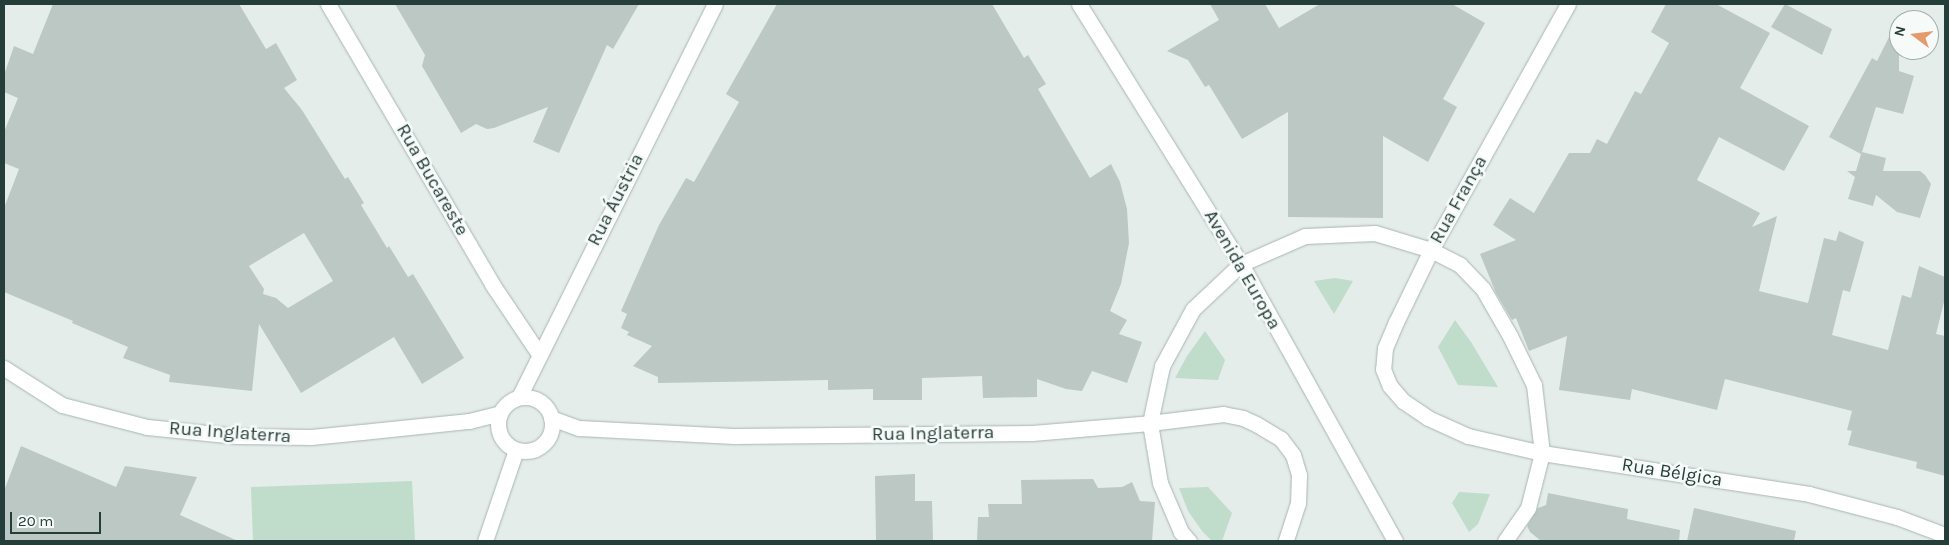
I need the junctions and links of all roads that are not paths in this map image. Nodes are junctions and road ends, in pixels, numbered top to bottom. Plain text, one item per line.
1 (328, 4) edge
2 (715, 4) edge
3 (1079, 4) edge
4 (1568, 4) edge
5 (1431, 250) junction
6 (1240, 264) junction
7 (539, 354) junction
8 (4, 368) edge
9 (519, 397) junction
10 (1403, 401) joint
11 (552, 418) junction
12 (499, 420) junction
13 (1150, 423) junction
14 (579, 428) junction
15 (550, 436) junction
16 (516, 450) junction
17 (1542, 453) junction
18 (1945, 535) edge
19 (485, 541) edge
20 (1189, 541) edge
21 (1286, 541) edge
22 (1395, 541) edge
23 (1506, 541) edge

1 - 7 street, Rua Bucareste
2 - 7 street, Rua Áustria
3 - 6 street, Avenida Europa
4 - 5 street, Rua França
5 - 6 street
5 - 10 street, Rua França
5 - 17 street
6 - 13 street
6 - 22 street, Avenida Europa
7 - 9 street, Rua Áustria
8 - 12 street, Rua Inglaterra
9 - 11 street
9 - 12 street
10 - 17 street, Rua Bélgica
11 - 14 street, Rua Inglaterra
11 - 15 street
12 - 16 street
13 - 14 street, Rua Inglaterra
13 - 20 street
13 - 21 street, Rua Inglaterra
14 - 15 street, Rua Inglaterra
15 - 16 street
16 - 19 street
17 - 18 street, Rua Bélgica
17 - 23 street

